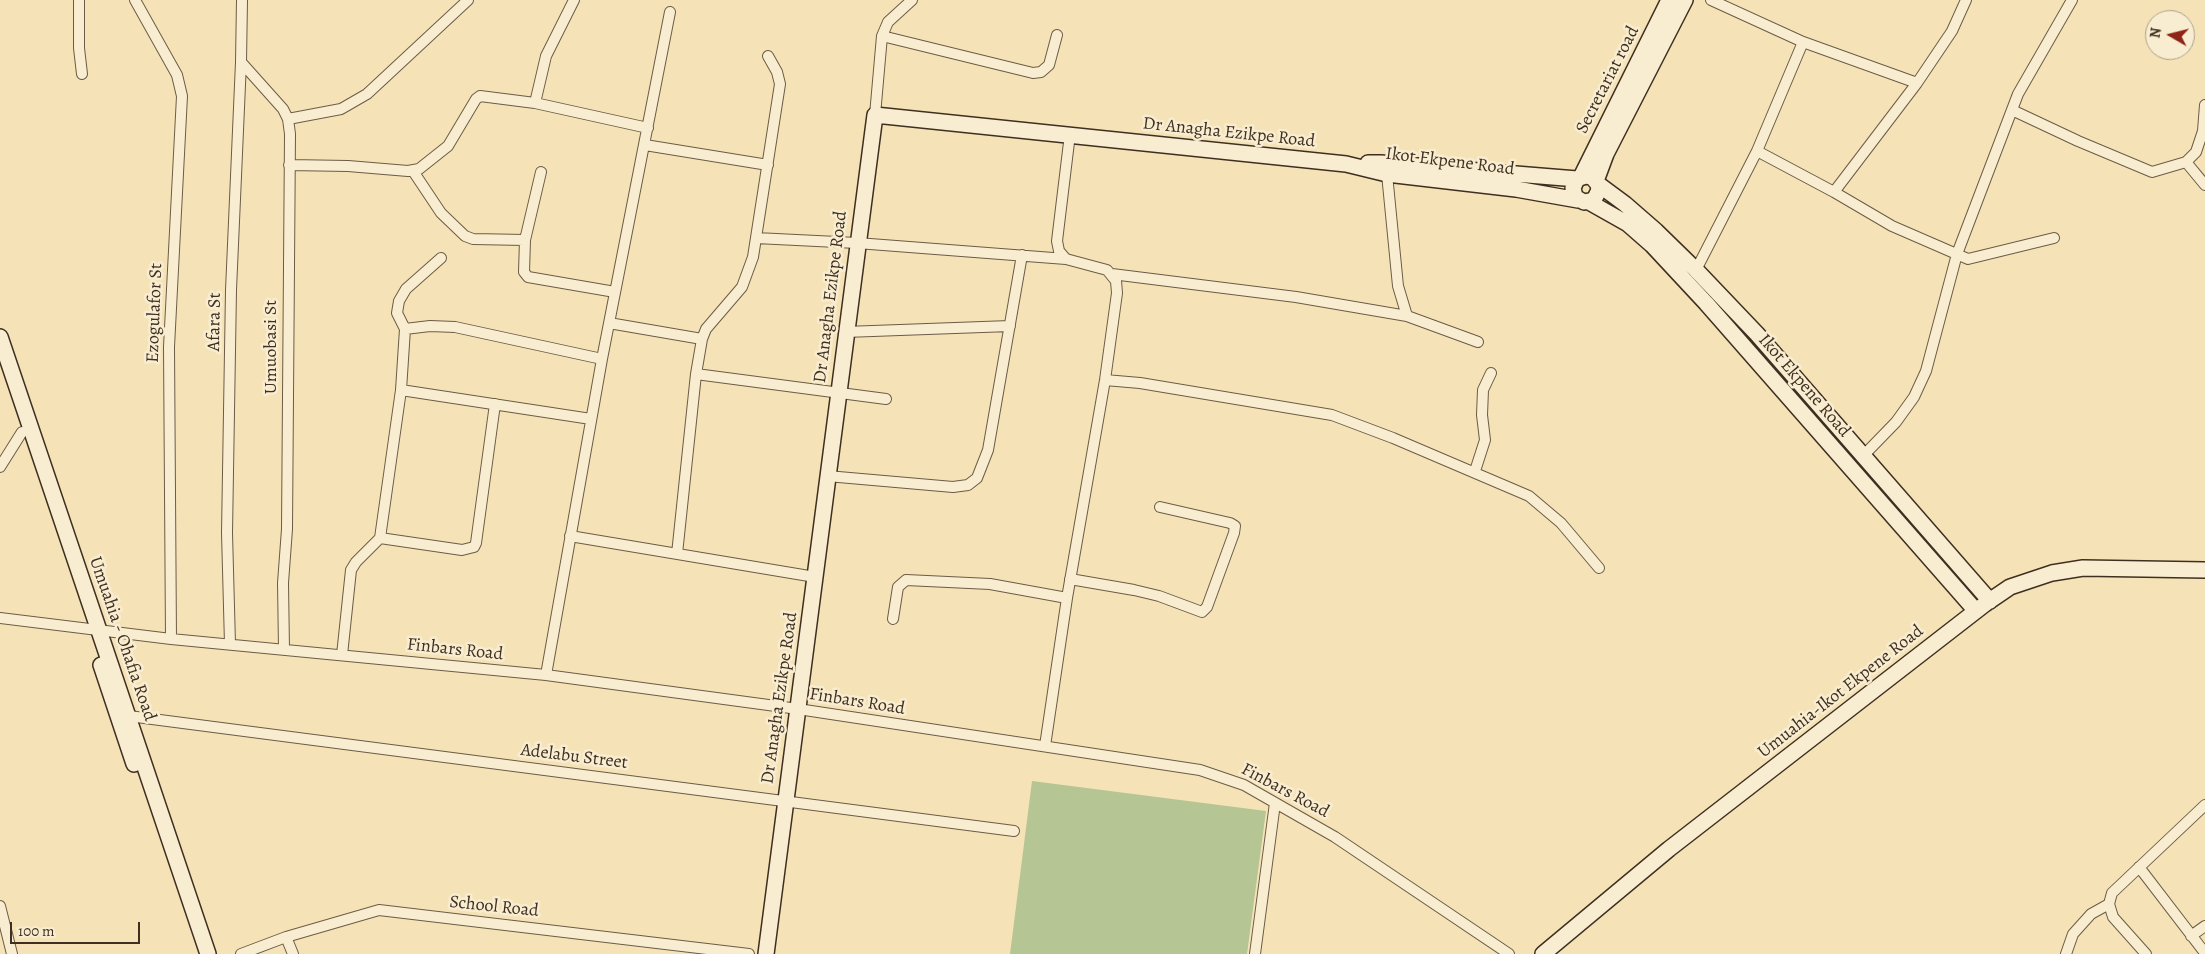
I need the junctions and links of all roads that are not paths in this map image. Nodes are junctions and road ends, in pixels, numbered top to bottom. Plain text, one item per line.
1 (79, 0) edge
2 (135, 0) edge
3 (242, 0) edge
4 (468, 0) edge
5 (574, 0) edge
6 (912, 0) edge
7 (1670, 0) edge
8 (1685, 0) edge
9 (1711, 0) edge
10 (1966, 0) edge
11 (2072, 0) edge
12 (670, 12) dead end
13 (1056, 35) dead end
14 (882, 36) junction
15 (1803, 42) junction
16 (768, 56) dead end
17 (241, 62) junction
18 (82, 74) dead end
19 (1917, 83) junction
20 (535, 103) junction
21 (2205, 105) edge
22 (2012, 110) junction
23 (875, 115) junction
24 (288, 119) junction
25 (648, 128) junction
26 (1070, 134) junction
27 (645, 145) junction
28 (1757, 151) junction
29 (2186, 162) junction
30 (1346, 164) junction
31 (289, 165) junction
32 (768, 165) junction
33 (413, 171) junction
34 (541, 172) dead end
35 (1387, 174) junction
36 (1579, 178) junction
37 (1597, 183) junction
38 (2205, 185) edge
39 (1834, 192) junction
40 (1584, 201) junction
41 (756, 238) junction
42 (2054, 238) dead end
43 (525, 240) junction
44 (857, 243) junction
45 (1957, 254) junction
46 (1022, 255) junction
47 (1060, 256) junction
48 (441, 258) dead end
49 (1696, 270) junction
50 (1112, 274) junction
51 (615, 292) junction
52 (1407, 316) junction
53 (609, 323) junction
54 (1010, 326) junction
55 (405, 329) junction
56 (845, 332) junction
57 (0, 337) edge
58 (702, 339) junction
59 (1478, 342) dead end
60 (602, 359) junction
61 (0, 365) edge
62 (1491, 372) dead end
63 (696, 374) junction
64 (1104, 380) junction
65 (401, 390) junction
66 (838, 392) junction
67 (886, 399) dead end
68 (495, 404) junction
69 (591, 419) junction
70 (22, 432) junction
71 (1863, 456) junction
72 (0, 468) edge
73 (1475, 471) junction
74 (827, 476) junction
75 (1160, 507) dead end
76 (570, 536) junction
77 (380, 538) junction
78 (677, 554) junction
79 (1599, 568) dead end
80 (2205, 570) edge
81 (815, 577) junction
82 (1070, 579) junction
83 (1066, 598) junction
84 (1990, 601) junction
85 (1976, 611) junction
86 (0, 618) edge
87 (893, 619) dead end
88 (95, 630) junction
89 (171, 639) junction
90 (230, 644) junction
91 (284, 649) junction
92 (342, 655) junction
93 (546, 676) junction
94 (798, 709) junction
95 (129, 716) junction
96 (1045, 746) junction
97 (784, 801) junction
98 (1275, 803) junction
99 (2205, 805) edge
100 (1014, 831) dead end
101 (2139, 867) junction
102 (2109, 904) junction
103 (0, 906) edge
104 (2205, 926) edge
105 (2191, 936) junction
106 (286, 937) junction
107 (2205, 953) edge
108 (12, 954) edge
109 (198, 954) edge
110 (208, 954) edge
111 (241, 954) edge
112 (293, 954) edge
113 (749, 954) edge
114 (766, 954) edge
115 (1255, 954) edge
116 (1509, 954) edge
117 (1543, 954) edge
118 (2066, 954) edge
119 (2146, 954) edge

1 - 18 street
2 - 89 street, Ezogulafor St
3 - 17 street, Afara St
4 - 24 street
5 - 20 street
6 - 14 street
7 - 36 street, Secretariat road
8 - 37 street
9 - 15 street
10 - 19 street
11 - 22 street
12 - 25 street
13 - 14 street
14 - 23 street
15 - 19 street
15 - 28 street
16 - 32 street
17 - 24 street
17 - 90 street, Afara St
19 - 39 street
20 - 25 street
20 - 33 street
21 - 29 street
22 - 29 street
22 - 45 street
23 - 26 street, Dr Anagha Ezikpe Road
23 - 44 street, Dr Anagha Ezikpe Road
24 - 31 street, Umuobasi St
25 - 27 street
26 - 30 street, Dr Anagha Ezikpe Road
26 - 47 street
27 - 32 street
27 - 51 street
28 - 39 street
28 - 49 street
29 - 38 street
30 - 35 street, Ikot Ekpene Road
30 - 36 street
31 - 33 street
31 - 91 street, Umuobasi St
32 - 41 street
33 - 43 street
34 - 43 street
35 - 40 street, Ikot Ekpene Road
35 - 52 street
36 - 37 street
36 - 40 street
37 - 40 street
37 - 49 street
39 - 45 street
40 - 85 street, Ikot Ekpene Road
41 - 44 street
41 - 58 street
42 - 45 street
43 - 51 street
44 - 46 street
44 - 56 street, Dr Anagha Ezikpe Road
45 - 71 street
46 - 47 street
46 - 54 street
47 - 50 street
48 - 55 street
49 - 71 street
50 - 52 street
50 - 64 street
51 - 53 street
52 - 59 street
53 - 58 street
53 - 60 street
54 - 56 street
54 - 74 street
55 - 60 street
55 - 65 street
56 - 66 street, Dr Anagha Ezikpe Road
57 - 88 street, Umuahia - Ohafia Road
58 - 63 street
60 - 69 street
61 - 70 street, Umuahia - Ohafia Road
62 - 73 street
63 - 66 street
63 - 78 street
64 - 73 street
64 - 82 street
65 - 68 street
65 - 77 street
66 - 67 street
66 - 74 street, Dr Anagha Ezikpe Road
68 - 69 street
68 - 77 street
69 - 76 street
70 - 72 street
70 - 88 street, Umuahia - Ohafia Road
71 - 84 street
73 - 79 street
74 - 81 street, Dr Anagha Ezikpe Road
75 - 82 street
76 - 78 street
76 - 93 street
77 - 92 street
78 - 81 street
80 - 84 street, Umuahia-Ikot Ekpene Road
81 - 94 street, Dr Anagha Ezikpe Road
82 - 83 street
83 - 87 street
83 - 96 street
84 - 85 street, Umuahia-Ikot Ekpene Road
85 - 117 street, Umuahia-Ikot Ekpene Road
86 - 88 street, Finbars Road
88 - 89 street, Finbars Road
88 - 95 street, Umuahia - Ohafia Road
88 - 109 street, Umuahia - Ohafia Road
89 - 90 street, Finbars Road
90 - 91 street, Finbars Road
91 - 92 street, Finbars Road
92 - 93 street, Finbars Road
93 - 94 street, Finbars Road
94 - 96 street, Finbars Road
94 - 97 street, Dr Anagha Ezikpe Road
95 - 97 street, Adelabu Street
95 - 110 street, Umuahia - Ohafia Road
96 - 98 street, Finbars Road
97 - 100 street, Adelabu Street
97 - 114 street, Dr Anagha Ezikpe Road
98 - 115 street
98 - 116 street, Finbars Road
99 - 101 street
101 - 102 street
101 - 105 street
102 - 118 street
102 - 119 street
103 - 108 street
104 - 105 street
105 - 107 street
106 - 111 street, School Road
106 - 112 street
106 - 113 street, School Road

